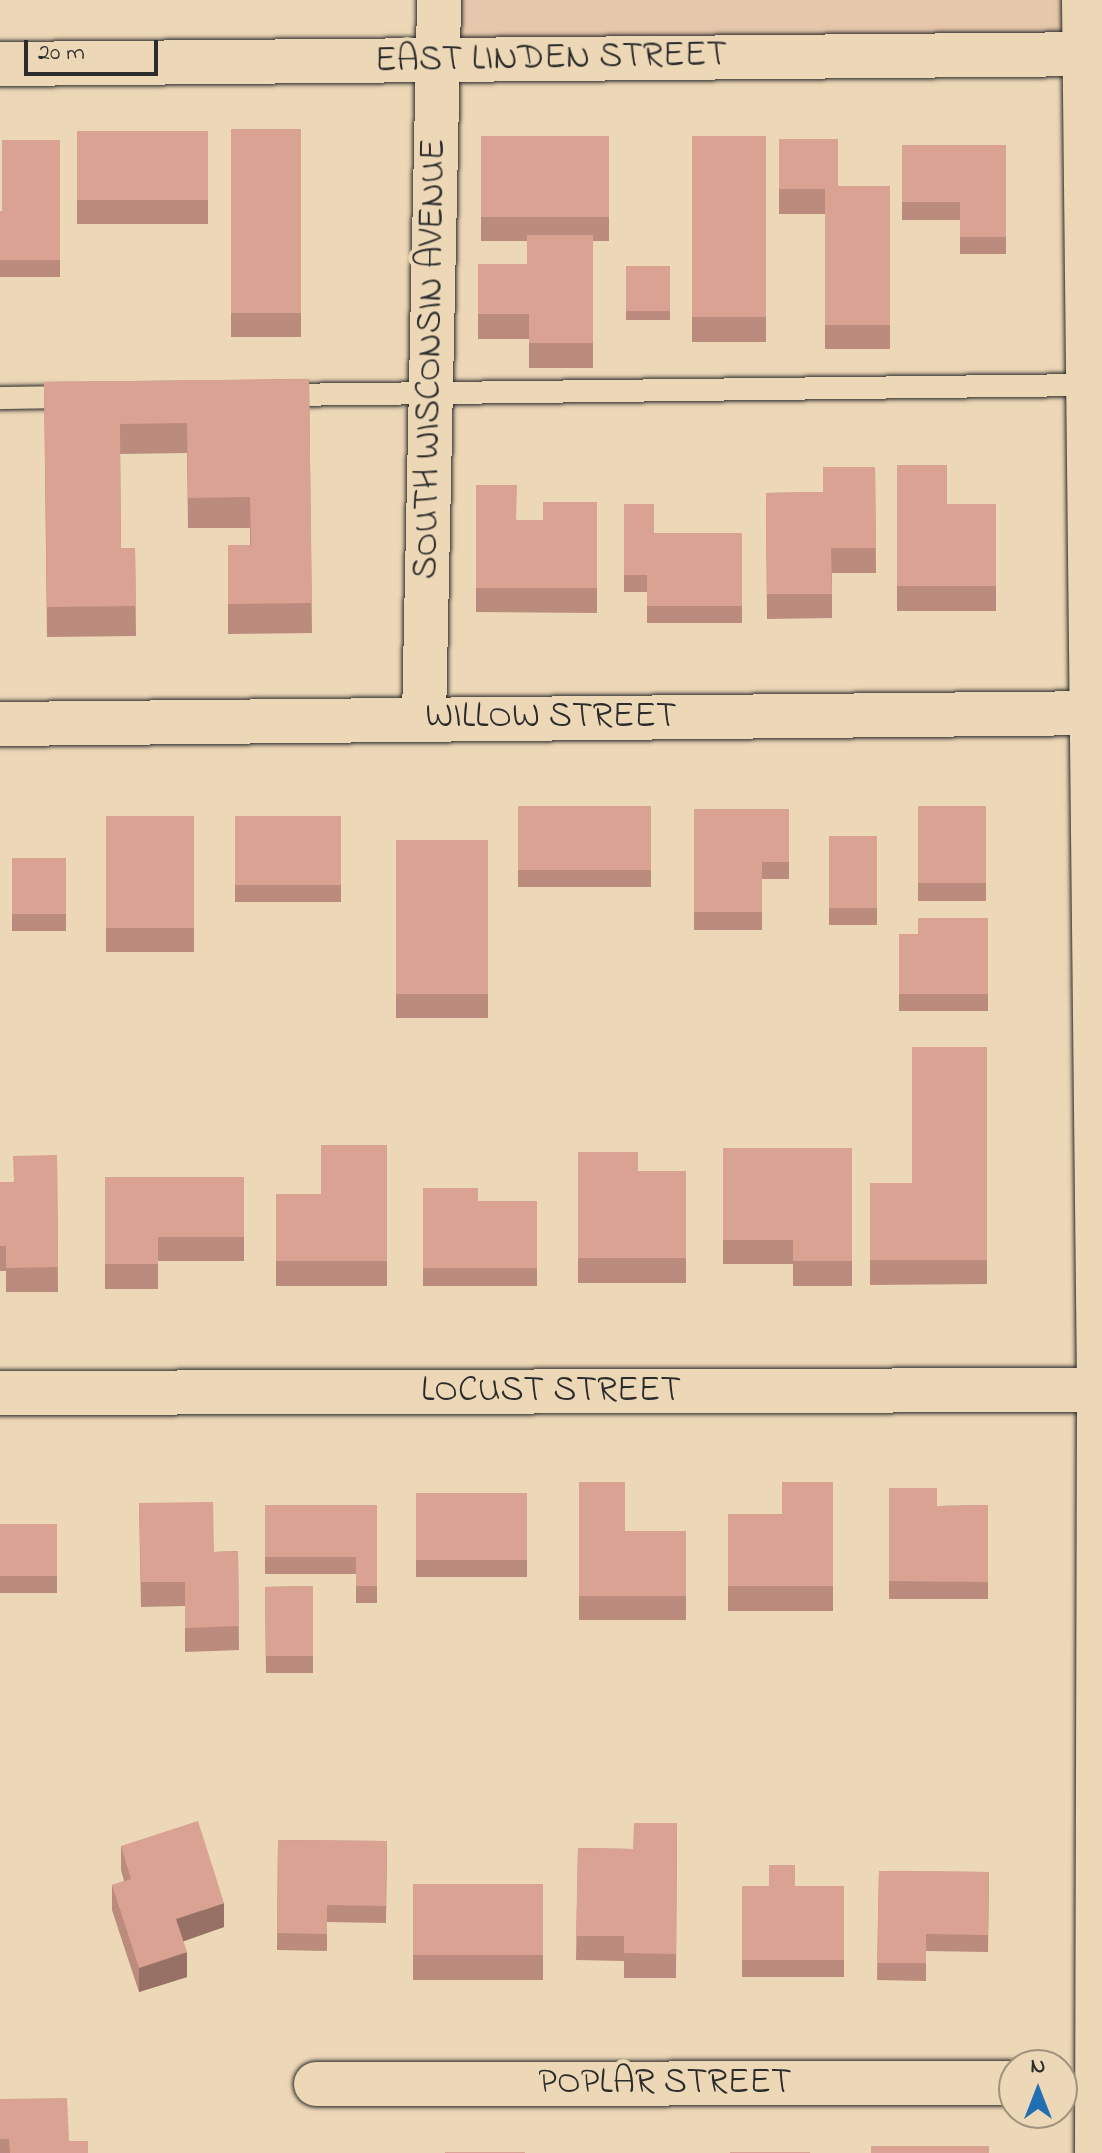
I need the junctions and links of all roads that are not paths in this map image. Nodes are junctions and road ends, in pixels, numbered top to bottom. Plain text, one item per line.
1 (439, 0) edge
2 (1084, 0) edge
3 (1093, 54) edge
4 (437, 60) junction
5 (0, 64) edge
6 (1088, 385) junction
7 (431, 393) junction
8 (255, 395) edge
9 (96, 397) edge
10 (0, 398) edge
11 (1097, 713) edge
12 (424, 719) junction
13 (0, 724) edge
14 (1101, 1390) edge
15 (0, 1393) edge
16 (998, 2083) edge
17 (1087, 2083) edge
18 (316, 2084) dead end
19 (1097, 2153) edge

1 - 4 street, SOUTH WISCONSIN AVENUE
2 - 3 street
3 - 4 street, EAST LINDEN STREET
3 - 6 street
4 - 5 street, EAST LINDEN STREET
4 - 7 street, SOUTH WISCONSIN AVENUE
6 - 7 lane
6 - 11 street
7 - 8 lane
7 - 12 street, SOUTH WISCONSIN AVENUE
9 - 10 lane
11 - 12 street, WILLOW STREET
11 - 14 street
12 - 13 street, WILLOW STREET
14 - 15 street, LOCUST STREET
14 - 17 street
16 - 18 street, POPLAR STREET
17 - 19 street

